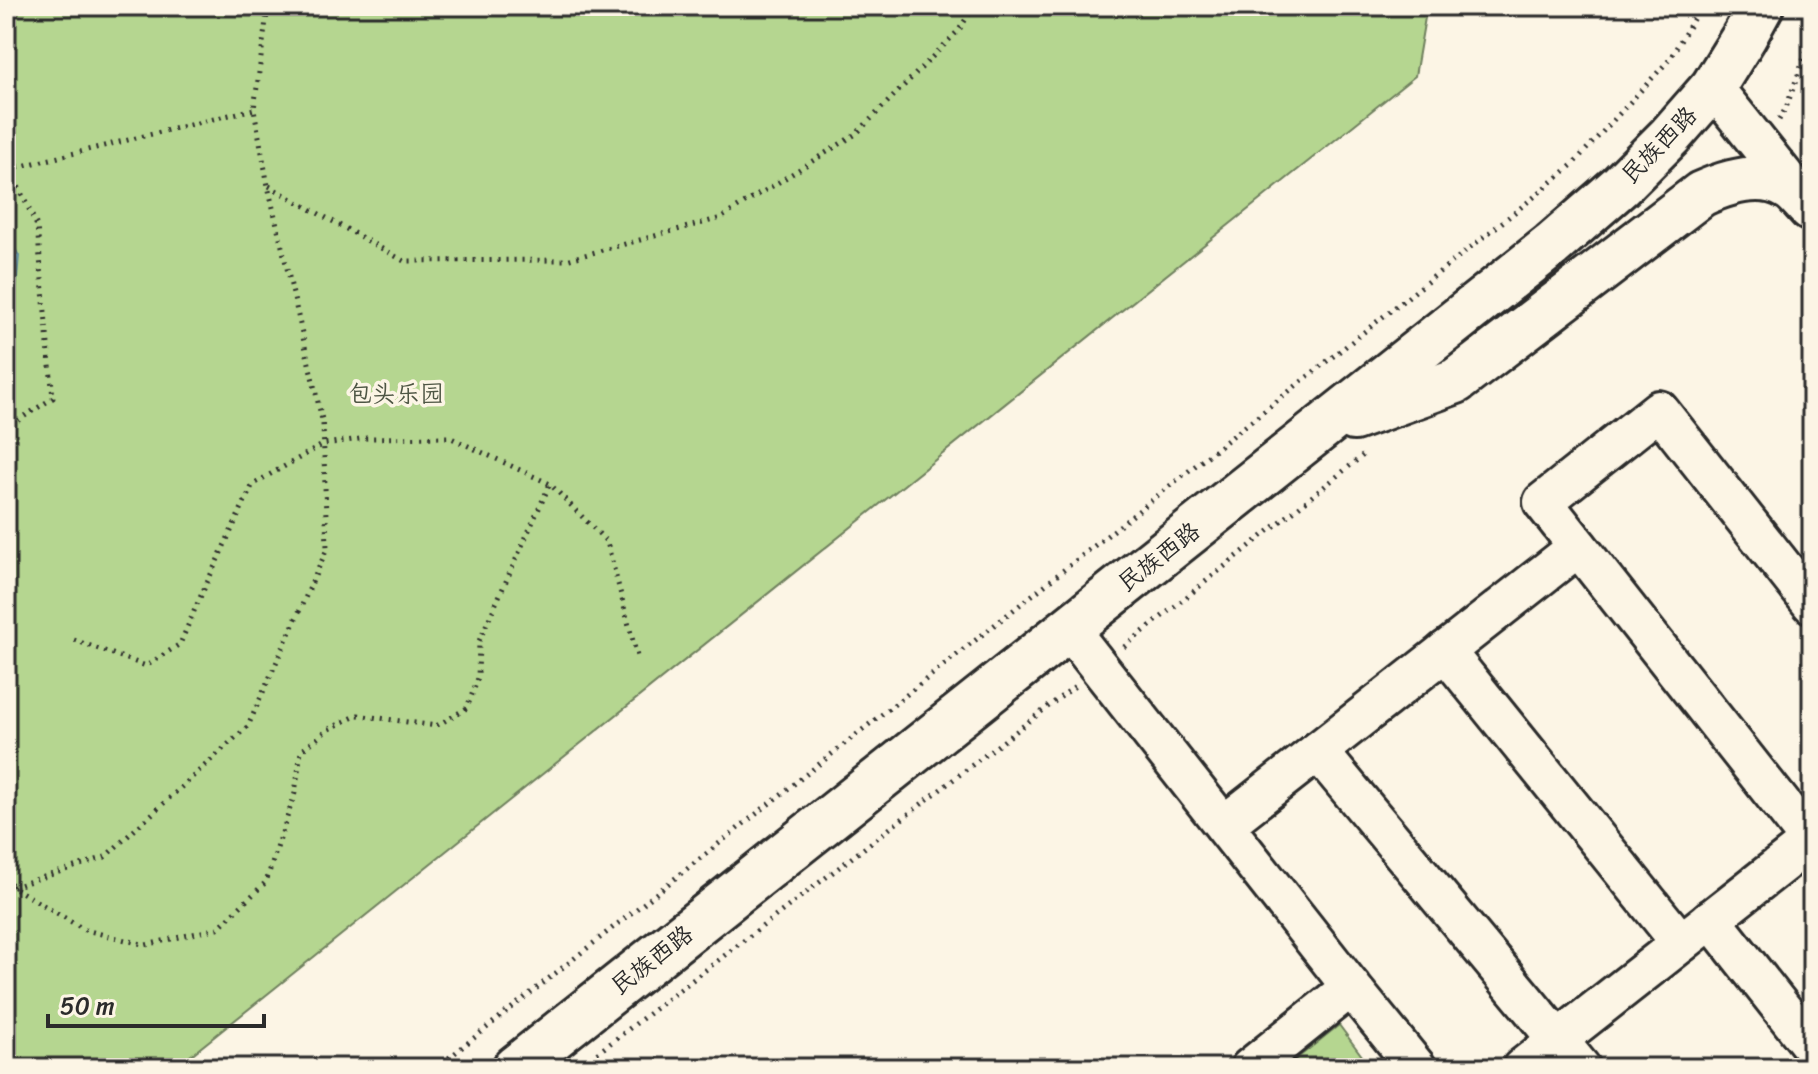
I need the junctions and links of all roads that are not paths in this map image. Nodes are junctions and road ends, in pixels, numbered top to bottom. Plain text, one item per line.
1 (1761, 6) edge
2 (1713, 87) junction
3 (1812, 209) edge
4 (1318, 431) junction
5 (1578, 547) junction
6 (1812, 604) edge
7 (1069, 629) junction
8 (1445, 651) junction
9 (1318, 751) junction
10 (1224, 825) junction
11 (1812, 841) edge
12 (1711, 919) junction
13 (1681, 943) junction
14 (1351, 987) junction
15 (1812, 1047) edge
16 (1569, 1054) edge
17 (515, 1068) edge
18 (1250, 1068) edge
19 (1417, 1068) edge
20 (1522, 1068) edge

1 - 2 main road, 民族西路
2 - 3 street
2 - 4 main road, 民族西路
3 - 4 main road
4 - 7 main road, 民族西路
5 - 6 street
5 - 8 street
5 - 11 street
7 - 10 street
7 - 17 main road, 民族西路
8 - 9 street
8 - 13 street
9 - 10 street
9 - 16 street
10 - 14 street
11 - 12 street
12 - 13 street
12 - 15 street
13 - 16 street
14 - 18 street
14 - 19 street
16 - 20 street

